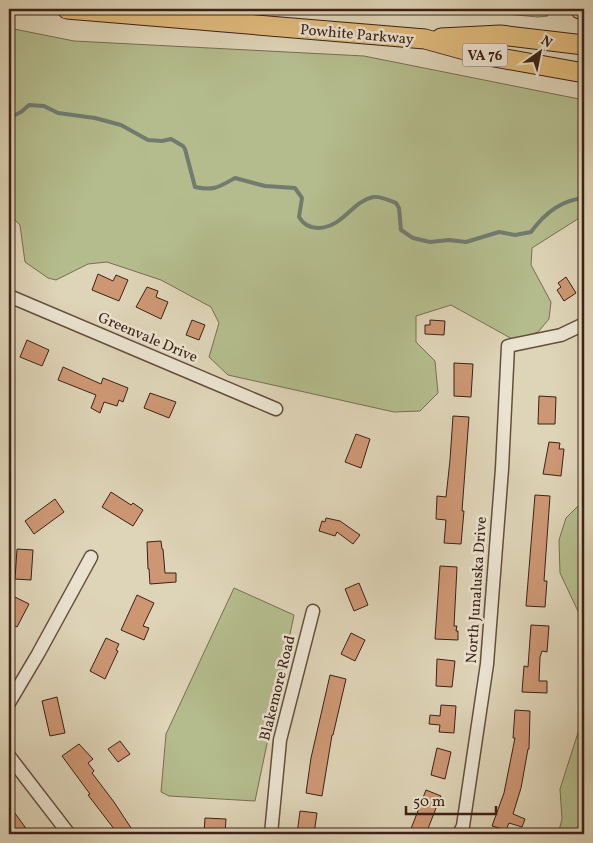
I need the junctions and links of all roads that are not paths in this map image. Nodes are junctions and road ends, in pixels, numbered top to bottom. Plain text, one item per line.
1 (67, 9) edge
2 (580, 9) edge
3 (584, 10) edge
4 (425, 39) junction
5 (584, 45) edge
6 (584, 73) edge
7 (9, 296) edge
8 (584, 324) edge
9 (276, 409) dead end
10 (91, 557) dead end
11 (313, 611) dead end
12 (9, 703) edge
13 (9, 756) edge
14 (69, 834) edge
15 (271, 834) edge
16 (459, 834) edge

1 - 4 highway, Powhite Parkway / VA 76
2 - 3 highway
4 - 5 highway, VA 76
4 - 6 highway, Powhite Parkway / VA 76
7 - 9 street, Greenvale Drive
8 - 16 street, North Junaluska Drive
10 - 12 street
11 - 15 street, Blakemore Road
13 - 14 street

